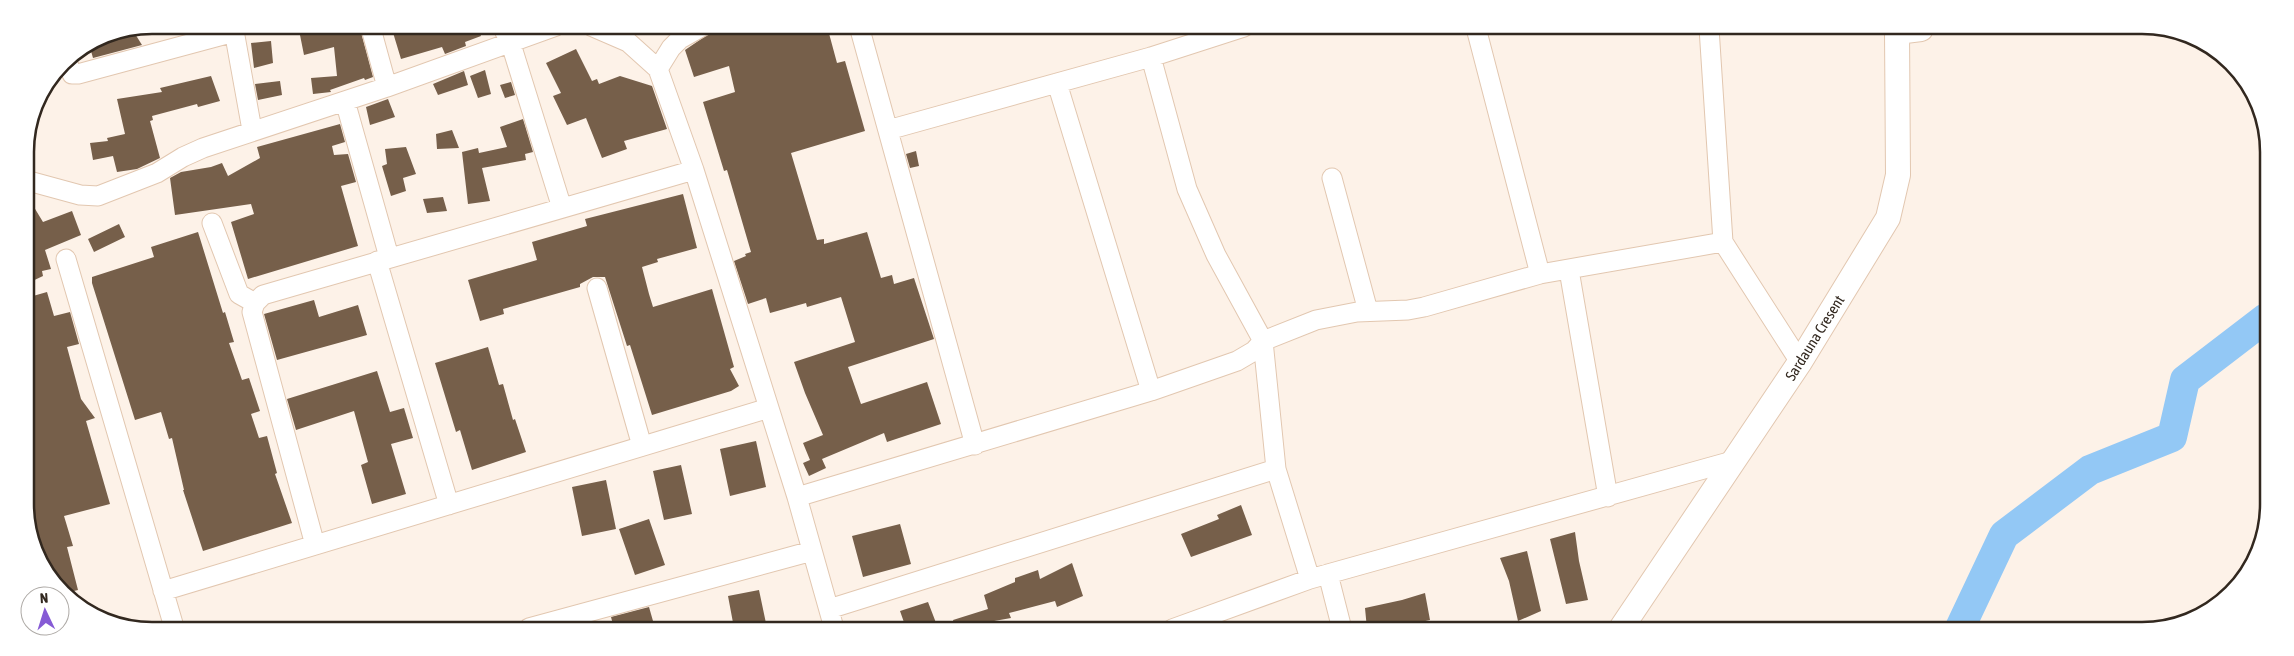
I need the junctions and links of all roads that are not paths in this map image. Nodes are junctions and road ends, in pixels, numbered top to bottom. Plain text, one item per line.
1 (216, 34) edge
2 (234, 34) edge
3 (372, 34) edge
4 (506, 34) edge
5 (536, 34) edge
6 (625, 34) edge
7 (689, 34) edge
8 (861, 34) edge
9 (1222, 34) edge
10 (1478, 34) edge
11 (1709, 34) edge
12 (1897, 34) edge
13 (511, 44) junction
14 (1151, 57) junction
15 (69, 67) edge
16 (658, 69) junction
17 (1057, 83) junction
18 (387, 87) junction
19 (345, 101) junction
20 (252, 130) junction
21 (888, 130) junction
22 (694, 170) junction
23 (1332, 178) dead end
24 (34, 182) edge
25 (562, 208) junction
26 (212, 223) dead end
27 (1723, 242) junction
28 (66, 259) dead end
29 (383, 259) junction
30 (1570, 270) junction
31 (1540, 274) junction
32 (597, 288) dead end
33 (255, 303) junction
34 (1368, 311) junction
35 (1263, 341) junction
36 (1800, 362) junction
37 (1151, 391) junction
38 (769, 408) junction
39 (975, 445) junction
40 (642, 446) junction
41 (1736, 460) junction
42 (1276, 469) junction
43 (1608, 496) junction
44 (797, 497) junction
45 (449, 505) junction
46 (315, 545) junction
47 (812, 551) junction
48 (1319, 577) junction
49 (163, 591) junction
50 (829, 609) junction
51 (172, 622) edge
52 (551, 622) edge
53 (832, 622) edge
54 (1192, 622) edge
55 (1339, 622) edge
56 (1625, 622) edge

1 - 15 street
2 - 20 street
3 - 18 street
4 - 13 street
5 - 13 street
6 - 16 street
7 - 16 street
8 - 21 street
9 - 14 street
10 - 31 street
11 - 27 street
12 - 36 street, Sardauna Cresent
13 - 18 street
13 - 25 street
14 - 17 street
14 - 35 street
16 - 22 street
17 - 21 street
17 - 37 street
18 - 19 street
19 - 20 street
19 - 29 street
20 - 24 street
21 - 39 street
22 - 25 street
22 - 38 street
23 - 34 street
25 - 29 street
26 - 33 street
27 - 30 street
27 - 36 street
28 - 49 street
29 - 33 street
29 - 45 street
30 - 31 street
30 - 43 street
31 - 34 street
32 - 40 street
33 - 46 street
34 - 35 street
35 - 37 street
35 - 42 street
36 - 41 street, Sardauna Cresent
37 - 39 street
38 - 40 street
38 - 44 street
39 - 44 street
40 - 45 street
41 - 43 street
41 - 56 street, Sardauna Cresent
42 - 48 street
42 - 50 street
43 - 48 street
44 - 47 street
45 - 46 street
46 - 49 street
47 - 50 street
47 - 52 street
48 - 54 street
48 - 55 street
49 - 51 street
50 - 53 street

